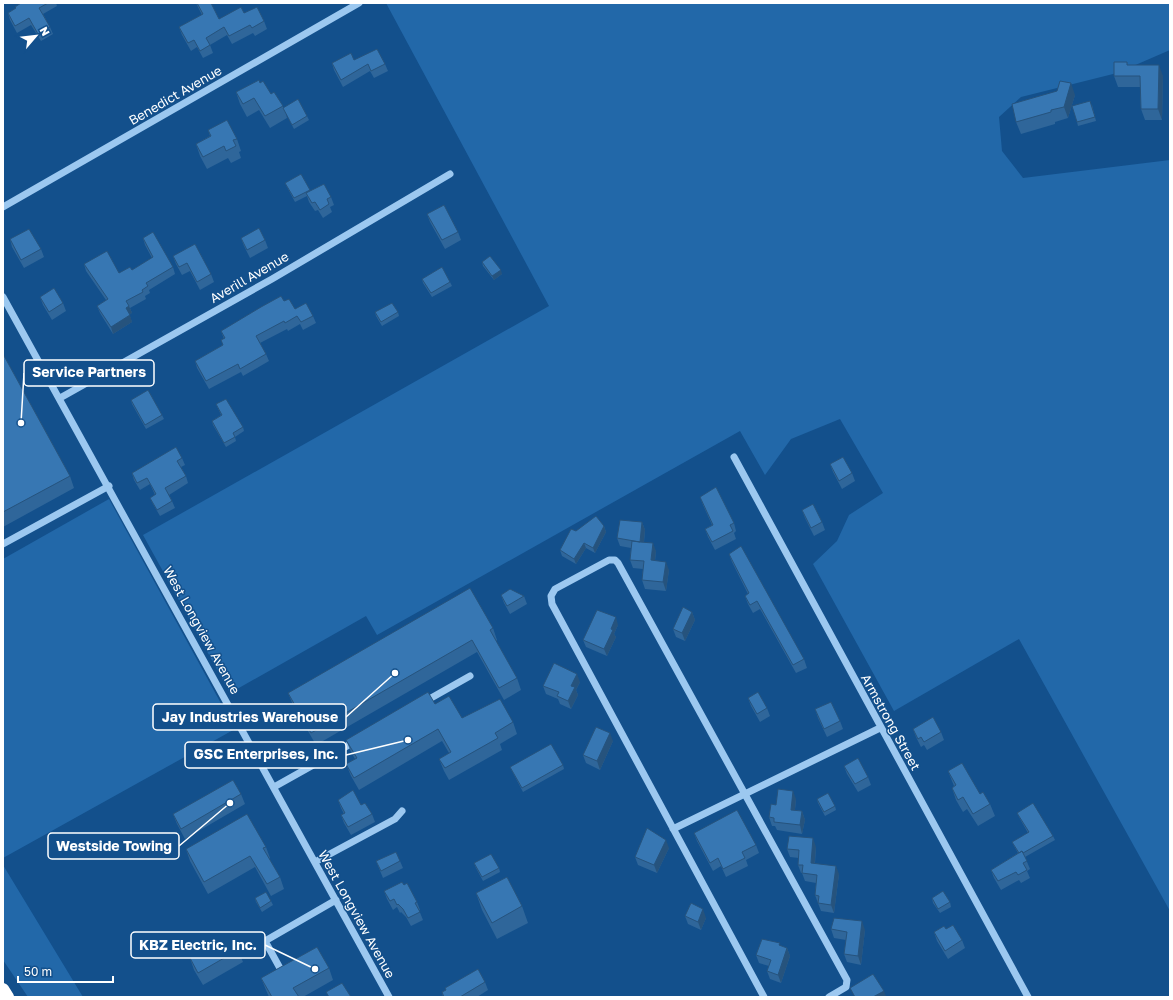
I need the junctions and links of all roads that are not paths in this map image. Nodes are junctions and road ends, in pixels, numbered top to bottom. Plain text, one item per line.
1 (359, 3) edge
2 (450, 174) dead end
3 (3, 207) edge
4 (3, 297) edge
5 (60, 398) junction
6 (734, 457) dead end
7 (109, 486) junction
8 (3, 544) edge
9 (470, 676) dead end
10 (416, 706) edge
11 (880, 728) junction
12 (362, 737) edge
13 (274, 787) junction
14 (745, 795) junction
15 (402, 811) dead end
16 (673, 829) junction
17 (315, 862) junction
18 (336, 900) junction
19 (281, 970) edge
20 (3, 989) edge
21 (8, 997) edge
22 (390, 997) edge
23 (764, 997) edge
24 (828, 997) edge
25 (1028, 997) edge

1 - 3 street, Benedict Avenue
2 - 5 street, Averill Avenue
4 - 5 street, West Longview Avenue
5 - 7 street, West Longview Avenue
6 - 11 street, Armstrong Street
7 - 8 street
7 - 13 street, West Longview Avenue
9 - 10 street
11 - 14 street
11 - 25 street, Armstrong Street
12 - 13 street
13 - 17 street, West Longview Avenue
14 - 16 street
14 - 16 street
14 - 24 street
15 - 17 street
16 - 23 street
17 - 18 street, West Longview Avenue
18 - 19 street
18 - 22 street, West Longview Avenue
20 - 21 highway

